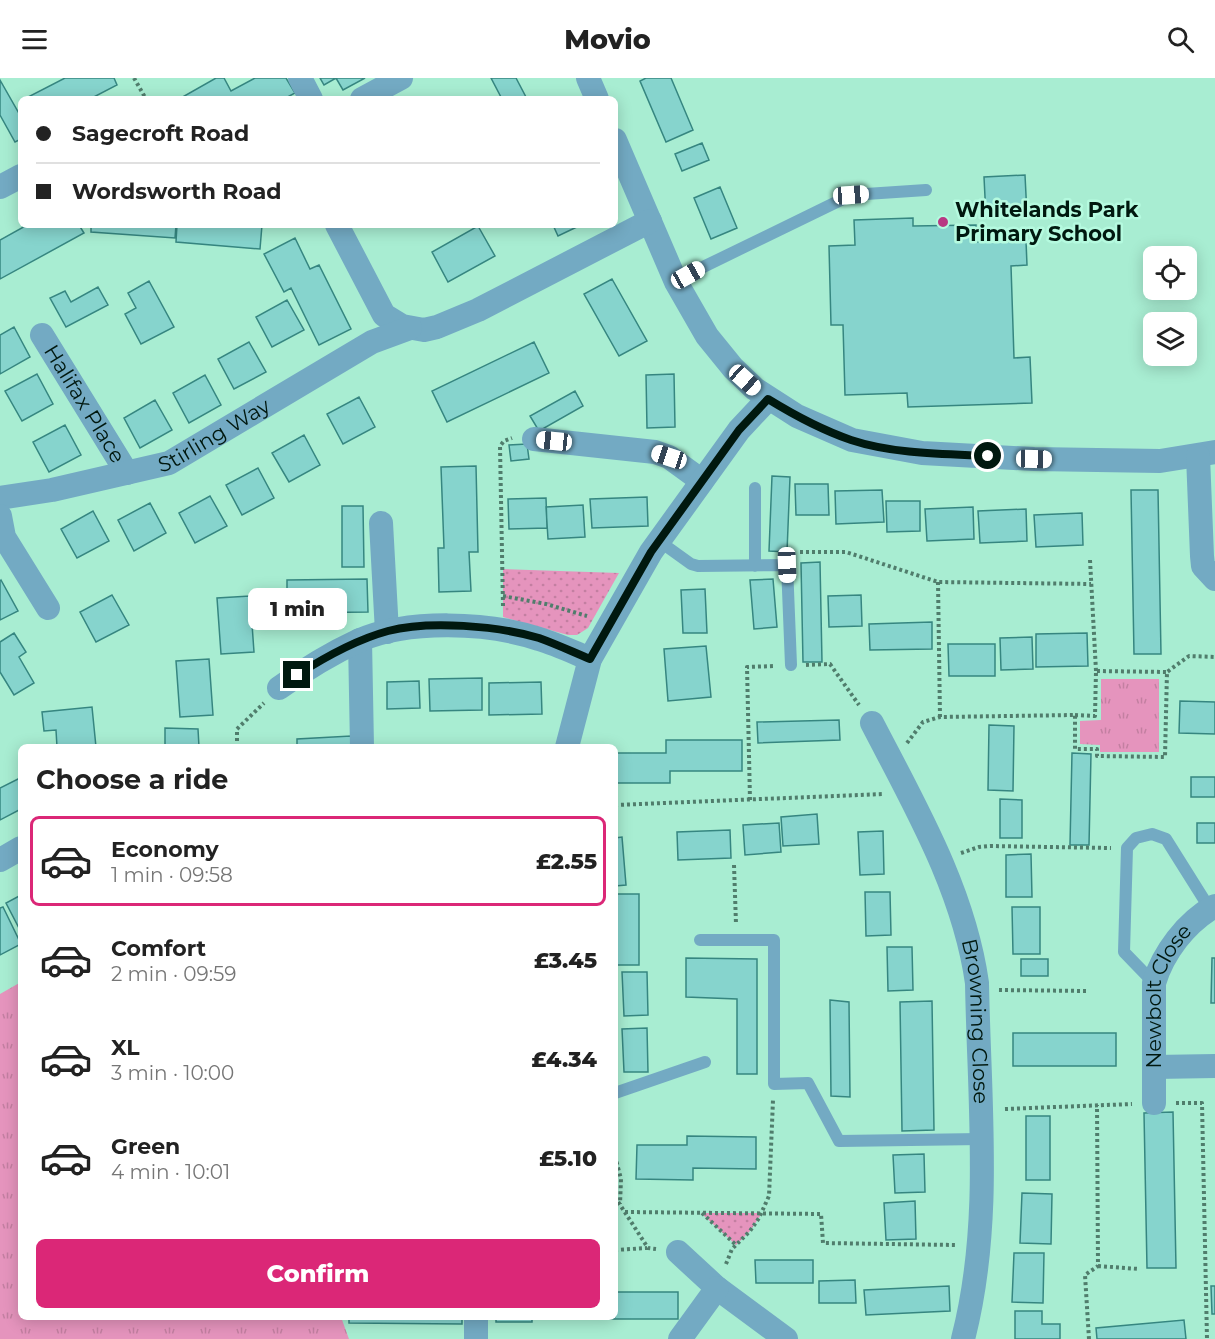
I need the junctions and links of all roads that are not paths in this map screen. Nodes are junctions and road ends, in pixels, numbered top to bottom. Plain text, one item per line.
1 (300, 78) edge
2 (401, 78) edge
3 (588, 78) edge
4 (309, 96) edge
5 (368, 96) edge
6 (596, 96) edge
7 (618, 148) edge
8 (18, 178) edge
9 (0, 188) edge
10 (926, 190) dead end
11 (650, 221) junction
12 (339, 228) edge
13 (676, 282) junction
14 (403, 325) junction
15 (42, 336) dead end
16 (768, 399) junction
17 (534, 439) road end
18 (1207, 454) edge
19 (127, 473) junction
20 (702, 481) junction
21 (755, 488) dead end
22 (0, 498) edge
23 (0, 516) edge
24 (381, 523) dead end
25 (659, 541) junction
26 (755, 566) junction
27 (1215, 579) edge
28 (48, 608) dead end
29 (387, 632) junction
30 (360, 640) junction
31 (590, 659) junction
32 (791, 666) road end
33 (279, 688) road end
34 (872, 723) road end
35 (362, 744) edge
36 (568, 744) edge
37 (18, 850) edge
38 (0, 860) edge
39 (1212, 908) edge
40 (700, 940) dead end
41 (1154, 983) junction
42 (705, 1062) dead end
43 (1215, 1066) edge
44 (1155, 1067) junction
45 (618, 1093) edge
46 (1154, 1103) road end
47 (981, 1139) junction
48 (678, 1252) road end
49 (717, 1288) junction
50 (476, 1320) edge
51 (476, 1339) edge
52 (680, 1339) edge
53 (786, 1339) edge
54 (963, 1339) edge

1 - 4 street
2 - 5 street
3 - 6 street
7 - 11 street
8 - 9 street
10 - 13 lane
11 - 13 street
11 - 14 street, Stirling Way
12 - 14 street
13 - 16 street
14 - 19 street, Stirling Way
15 - 19 street, Halifax Place
16 - 18 street
16 - 20 street
17 - 20 street
18 - 27 street
19 - 22 street, Stirling Way
20 - 25 street
21 - 26 lane
23 - 28 street
24 - 29 street
25 - 26 lane
25 - 31 street
26 - 32 lane
29 - 30 street
29 - 31 street
30 - 33 street
30 - 35 street
31 - 36 street
34 - 47 street, Browning Close
37 - 38 street
39 - 41 street, Newbolt Close
39 - 41 lane
40 - 47 lane
41 - 44 street, Newbolt Close
42 - 45 lane
43 - 44 street
44 - 46 street, Newbolt Close
47 - 54 street, Browning Close
48 - 49 street
49 - 52 street
49 - 53 street
50 - 51 street

